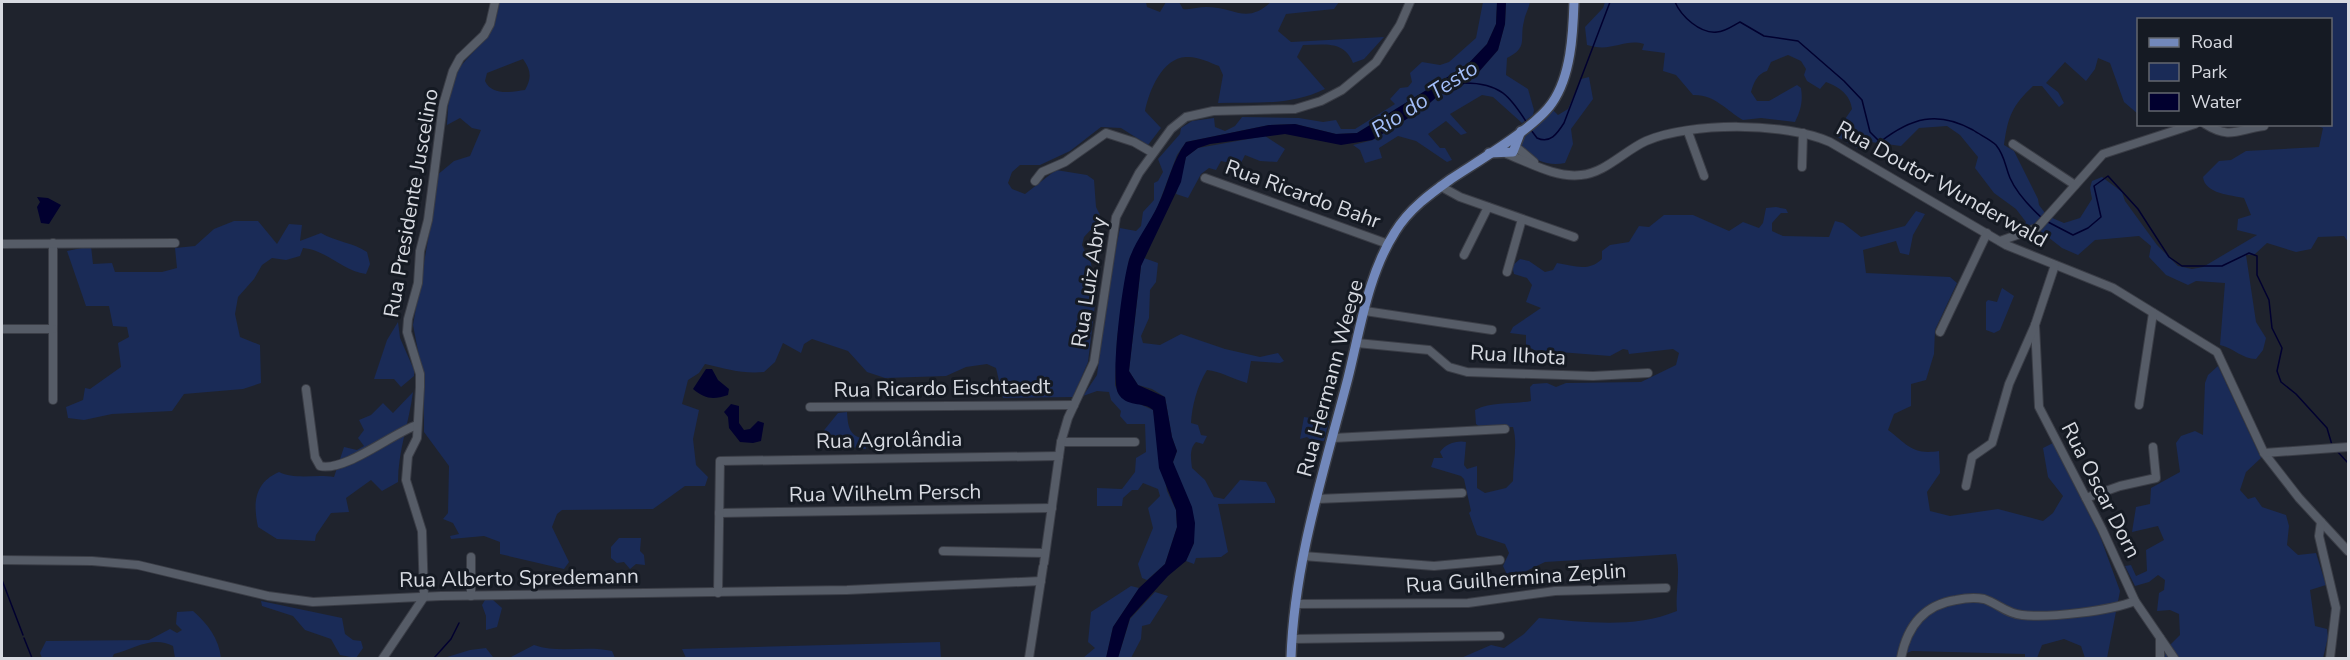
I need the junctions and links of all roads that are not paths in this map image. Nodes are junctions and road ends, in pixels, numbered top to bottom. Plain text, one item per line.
1 (495, 2) edge
2 (1410, 2) edge
3 (1574, 2) edge
4 (2189, 126) edge
5 (2209, 126) edge
6 (2264, 126) dead end
7 (1526, 127) junction
8 (1688, 132) junction
9 (1803, 133) junction
10 (1505, 141) junction
11 (2013, 144) dead end
12 (1515, 146) junction
13 (1153, 153) junction
14 (1489, 153) junction
15 (1506, 154) junction
16 (1802, 167) dead end
17 (1543, 168) junction
18 (1704, 176) dead end
19 (1205, 178) dead end
20 (1035, 181) dead end
21 (2074, 185) junction
22 (1440, 186) junction
23 (1488, 207) junction
24 (1522, 219) junction
25 (1987, 233) junction
26 (1574, 237) dead end
27 (2000, 241) junction
28 (53, 243) junction
29 (175, 243) dead end
30 (2, 244) edge
31 (1388, 244) junction
32 (1464, 255) dead end
33 (2055, 265) junction
34 (1507, 272) dead end
35 (1365, 311) junction
36 (2153, 313) junction
37 (2035, 325) junction
38 (2, 329) edge
39 (53, 329) junction
40 (1492, 330) dead end
41 (1940, 332) dead end
42 (1357, 343) junction
43 (1648, 373) dead end
44 (306, 389) dead end
45 (53, 400) dead end
46 (1074, 405) junction
47 (2139, 405) dead end
48 (810, 407) dead end
49 (417, 425) junction
50 (1504, 429) dead end
51 (1333, 438) junction
52 (1061, 442) junction
53 (1135, 442) dead end
54 (2153, 447) dead end
55 (2349, 447) edge
56 (2264, 453) junction
57 (1059, 456) junction
58 (1966, 486) dead end
59 (1462, 493) dead end
60 (2086, 498) junction
61 (1317, 499) junction
62 (1052, 508) junction
63 (719, 513) junction
64 (2321, 522) junction
65 (943, 551) dead end
66 (2349, 551) edge
67 (1045, 553) junction
68 (471, 556) dead end
69 (1303, 556) junction
70 (2, 560) edge
71 (1500, 560) dead end
72 (1041, 581) junction
73 (1666, 588) dead end
74 (718, 593) junction
75 (471, 596) junction
76 (424, 597) junction
77 (2135, 601) junction
78 (1295, 604) junction
79 (1500, 636) dead end
80 (2160, 636) junction
81 (1292, 639) junction
82 (383, 658) edge
83 (1029, 658) edge
84 (1291, 658) edge
85 (1901, 658) edge
86 (2160, 658) edge
87 (2174, 658) edge
88 (2330, 658) edge

1 - 49 street, Rua Presidente Juscelino
2 - 13 street, Rua Luiz Abry
3 - 7 main road
4 - 21 street
5 - 6 street
7 - 10 main road, Rua Hermann Weege
7 - 12 main road
8 - 9 street, Rua Doutor Wunderwald
8 - 17 street, Rua Doutor Wunderwald
8 - 18 street
9 - 16 street
9 - 25 street, Rua Doutor Wunderwald
10 - 12 main road
10 - 14 main road, Rua Hermann Weege
10 - 15 main road
11 - 21 street
12 - 15 main road
12 - 17 street, Rua Doutor Wunderwald
13 - 20 street
13 - 46 street, Rua Luiz Abry
14 - 15 main road
14 - 22 main road, Rua Hermann Weege
15 - 17 street, Rua Doutor Wunderwald
19 - 31 street, Rua Ricardo Bahr
21 - 27 street
22 - 23 street
22 - 31 main road, Rua Hermann Weege
23 - 24 street
23 - 32 street
24 - 26 street
24 - 34 street
25 - 27 street, Rua Doutor Wunderwald
25 - 41 street
27 - 33 street, Rua Doutor Wunderwald
28 - 29 street
28 - 30 street
28 - 39 street
31 - 35 main road, Rua Hermann Weege
33 - 36 street, Rua Doutor Wunderwald
33 - 37 street
35 - 40 street
35 - 42 main road, Rua Hermann Weege
36 - 47 street
36 - 56 street, Rua Doutor Wunderwald
37 - 58 street
37 - 60 street, Rua Oscar Dorn
38 - 39 street
39 - 45 street
42 - 43 street, Rua Ilhota
42 - 51 main road, Rua Hermann Weege
44 - 49 street
46 - 48 street, Rua Ricardo Eischtaedt
46 - 52 street, Rua Luiz Abry
49 - 76 street, Rua Presidente Juscelino
50 - 51 street
51 - 61 main road, Rua Hermann Weege
52 - 53 street
52 - 57 street, Rua Luiz Abry
54 - 60 street
55 - 56 street
56 - 64 street, Rua Doutor Wunderwald
57 - 62 street, Rua Luiz Abry
57 - 63 street, Rua Agrolândia
59 - 61 street
60 - 77 street, Rua Oscar Dorn
61 - 69 main road, Rua Hermann Weege
62 - 63 street, Rua Wilhelm Persch
62 - 67 street, Rua Luiz Abry
63 - 74 street
64 - 66 street, Rua Doutor Wunderwald
64 - 88 street
65 - 67 street
67 - 72 street, Rua Luiz Abry
68 - 75 street
69 - 71 street
69 - 78 main road, Rua Hermann Weege
70 - 76 street, Rua Alberto Spredemann
72 - 74 street, Rua Alberto Spredemann
72 - 83 street, Rua Luiz Abry
73 - 78 street, Rua Guilhermina Zeplin
74 - 75 street, Rua Alberto Spredemann
75 - 76 street, Rua Alberto Spredemann
76 - 82 street
77 - 80 street, Rua Oscar Dorn
77 - 85 street
78 - 81 main road, Rua Hermann Weege
79 - 81 street
80 - 86 street
80 - 87 street, Rua Oscar Dorn
81 - 84 main road, Rua Hermann Weege

